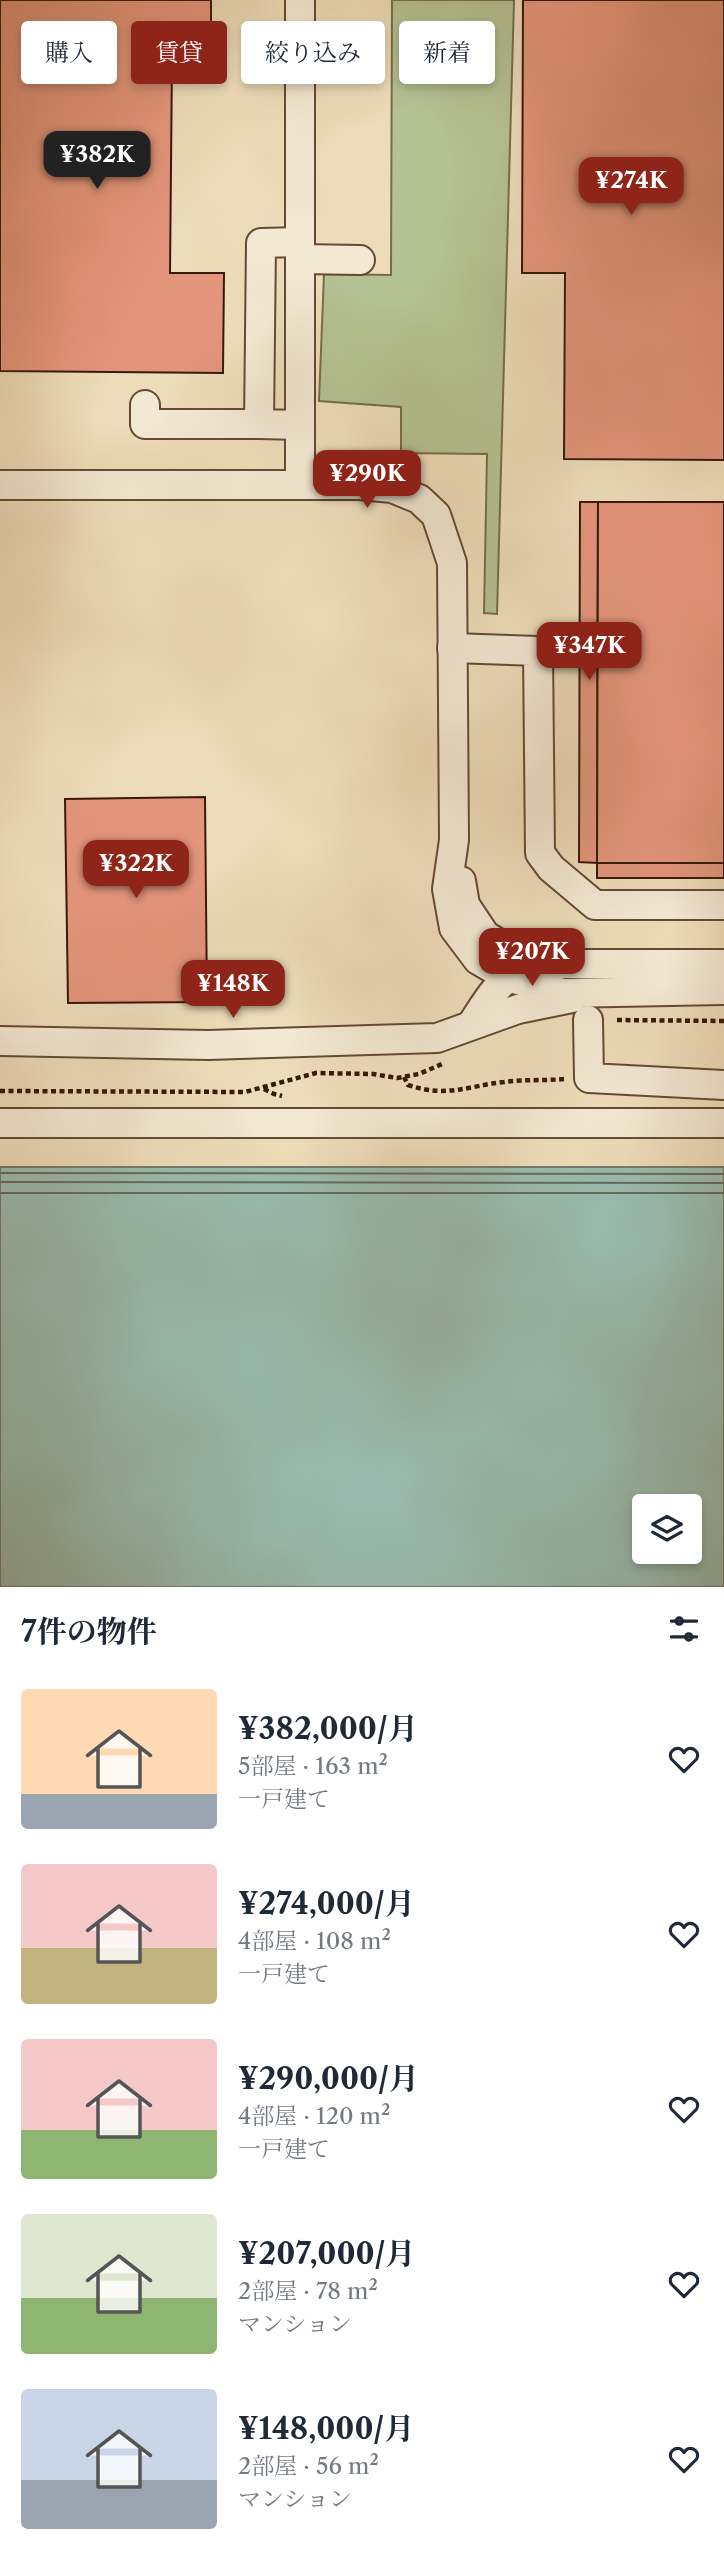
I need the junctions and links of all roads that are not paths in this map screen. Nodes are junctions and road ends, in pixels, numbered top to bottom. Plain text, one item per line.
1 (300, 0) edge
2 (300, 251) junction
3 (360, 260) dead end
4 (145, 405) dead end
5 (259, 424) junction
6 (300, 425) junction
7 (300, 484) junction
8 (0, 485) edge
9 (452, 648) junction
10 (724, 905) edge
11 (724, 964) edge
12 (519, 970) junction
13 (724, 990) edge
14 (590, 1007) junction
15 (471, 1024) junction
16 (0, 1041) edge
17 (724, 1084) edge
18 (0, 1123) edge
19 (724, 1123) edge

1 - 2 street
2 - 3 street
2 - 5 street
2 - 6 street
4 - 5 street
5 - 6 street
6 - 7 street
7 - 8 street
7 - 9 street
9 - 10 street
9 - 12 street
11 - 12 street
12 - 14 street
12 - 15 street
13 - 14 street
14 - 15 street
14 - 17 street
15 - 16 street
18 - 19 street

